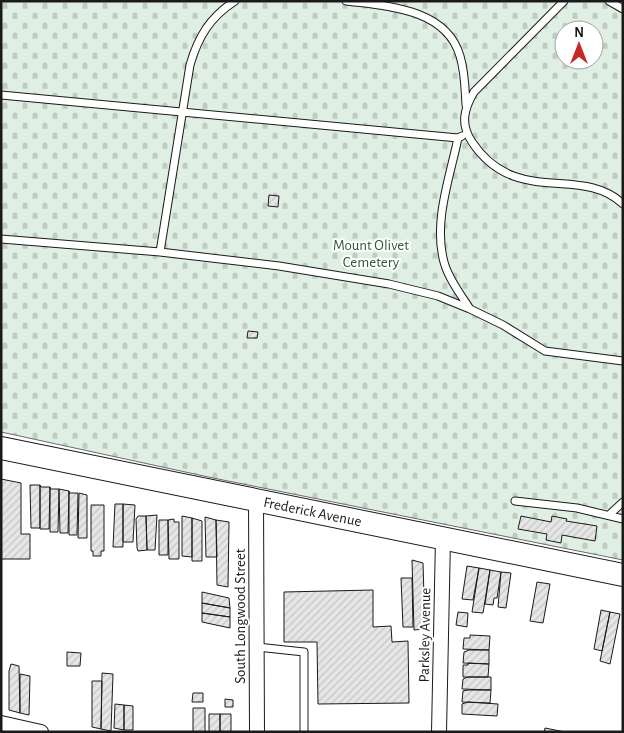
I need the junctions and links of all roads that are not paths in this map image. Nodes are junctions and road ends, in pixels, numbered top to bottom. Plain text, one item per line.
1 (235, 1) edge
2 (346, 1) edge
3 (564, 1) edge
4 (609, 1) edge
5 (623, 9) edge
6 (1, 95) edge
7 (466, 106) junction
8 (182, 112) junction
9 (467, 134) junction
10 (458, 138) junction
11 (623, 204) edge
12 (1, 239) edge
13 (160, 252) junction
14 (470, 309) junction
15 (623, 362) edge
16 (1, 448) edge
17 (256, 500) junction
18 (515, 501) dead end
19 (623, 502) edge
20 (609, 514) junction
21 (623, 519) edge
22 (443, 538) junction
23 (623, 575) edge
24 (257, 647) junction
25 (1, 723) edge
26 (41, 732) edge
27 (257, 732) edge
28 (304, 732) edge
29 (439, 732) edge

1 - 8 lane
2 - 7 lane
3 - 7 lane
4 - 5 lane
6 - 8 lane
7 - 9 lane
8 - 10 lane
8 - 13 lane
9 - 10 lane
9 - 11 lane
10 - 14 lane
12 - 13 lane
13 - 14 lane
14 - 15 lane
16 - 17 main road, Frederick Avenue
17 - 22 main road, Frederick Avenue
17 - 24 street, South Longwood Street
18 - 20 lane
19 - 20 lane
20 - 21 lane
22 - 23 main road, Frederick Avenue
22 - 29 street, Parksley Avenue
24 - 27 street, South Longwood Street
24 - 28 lane
25 - 26 street

